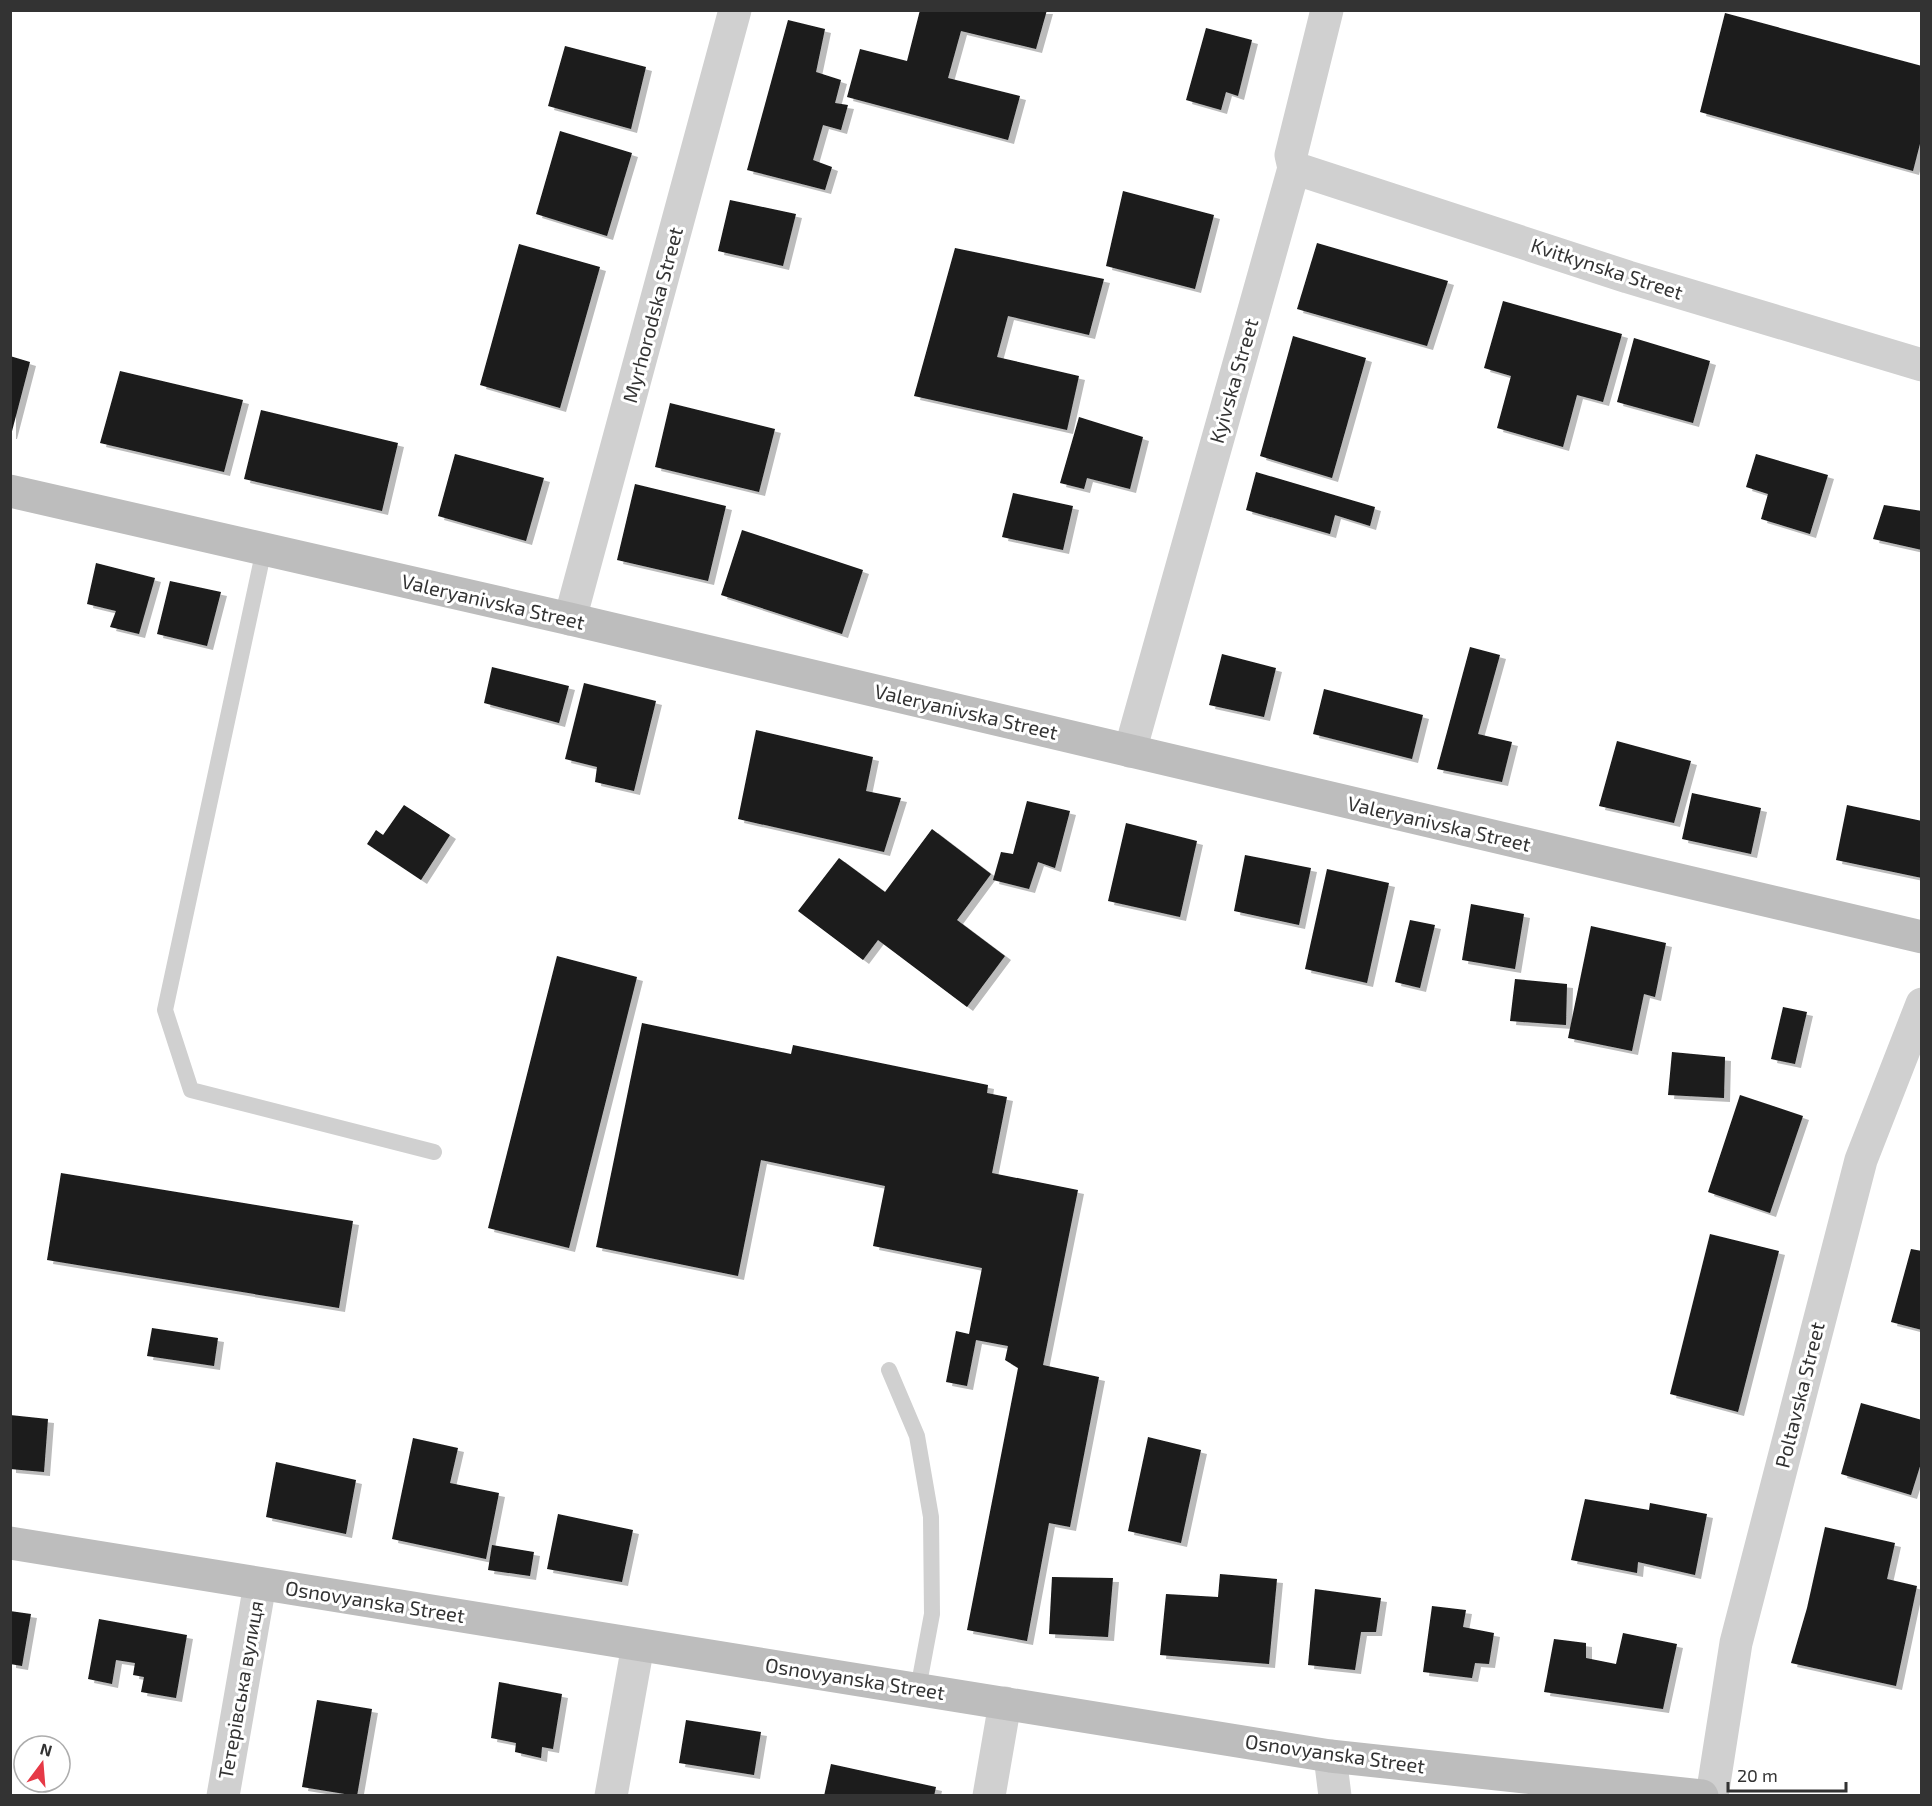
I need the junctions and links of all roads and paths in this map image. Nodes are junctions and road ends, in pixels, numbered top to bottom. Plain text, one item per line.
1 (735, 10) edge
2 (1327, 10) edge
3 (1294, 168) junction
4 (1922, 364) edge
5 (10, 491) edge
6 (264, 549) junction
7 (570, 619) junction
8 (1130, 751) junction
9 (1922, 937) edge
10 (1922, 1004) edge
11 (434, 1152) dead end
12 (889, 1371) dead end
13 (10, 1543) edge
14 (260, 1584) junction
15 (638, 1645) junction
16 (918, 1689) junction
17 (1005, 1704) junction
18 (1330, 1756) junction
19 (223, 1796) edge
20 (611, 1796) edge
21 (989, 1796) edge
22 (1335, 1796) edge
23 (1702, 1796) edge
24 (1712, 1796) edge

1 - 7 street, Myrhorodska Street
2 - 3 street, Kyivska Street
3 - 4 street, Kvitkynska Street
3 - 8 street, Kyivska Street
5 - 6 street, Valeryanivska Street
6 - 7 street, Valeryanivska Street
6 - 11 lane
7 - 8 street, Valeryanivska Street
8 - 9 street, Valeryanivska Street
10 - 24 street, Poltavska Street
12 - 16 lane
13 - 14 street, Osnovyanska Street
14 - 15 street, Osnovyanska Street
14 - 19 street, Тетерівська вулиця
15 - 16 street, Osnovyanska Street
15 - 20 street
16 - 17 street, Osnovyanska Street
17 - 18 street, Osnovyanska Street
17 - 21 street
18 - 22 street
18 - 23 street, Osnovyanska Street

